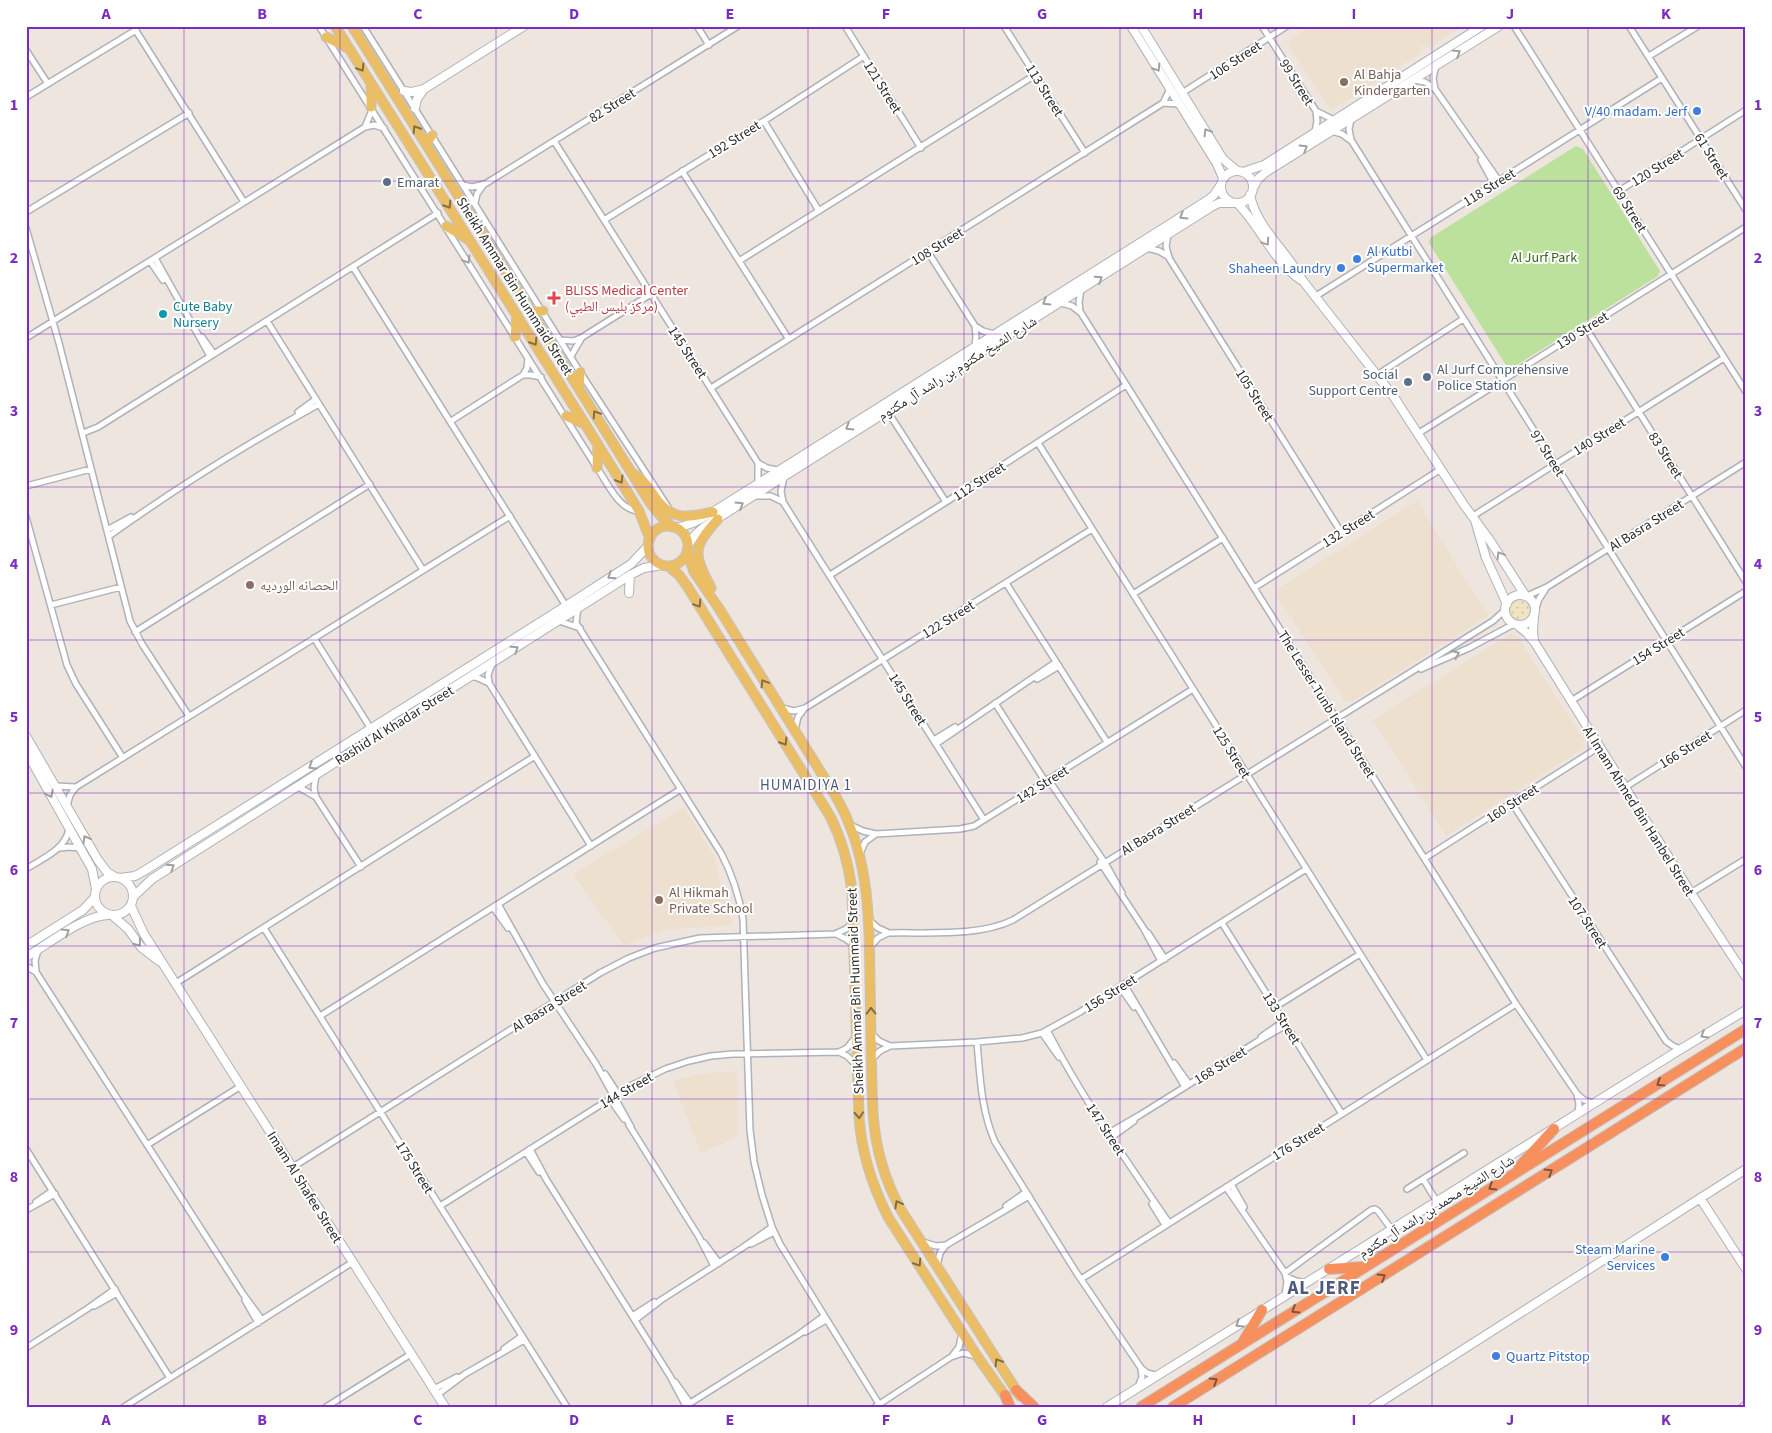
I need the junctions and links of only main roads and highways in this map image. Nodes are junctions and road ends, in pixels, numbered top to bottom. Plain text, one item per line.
1 (335, 26) edge
2 (352, 26) edge
3 (326, 37) road end
4 (349, 49) junction
5 (371, 84) junction
6 (372, 109) road end
7 (432, 135) road end
8 (426, 144) junction
9 (446, 226) road end
10 (470, 240) junction
11 (531, 311) junction
12 (543, 311) road end
13 (517, 315) junction
14 (515, 337) road end
15 (580, 372) road end
16 (578, 386) junction
17 (566, 416) road end
18 (586, 424) junction
19 (598, 444) junction
20 (597, 468) road end
21 (632, 472) junction
22 (674, 527) junction
23 (649, 542) junction
24 (688, 548) junction
25 (665, 565) junction
26 (718, 608) junction
27 (1746, 1029) edge
28 (1746, 1048) edge
29 (1554, 1129) road end
30 (1515, 1173) junction
31 (1363, 1267) junction
32 (1328, 1269) road end
33 (1262, 1310) road end
34 (1242, 1343) junction
35 (1016, 1390) junction
36 (1005, 1395) joint
37 (1012, 1407) edge
38 (1027, 1407) edge
39 (1034, 1407) edge
40 (1141, 1407) edge
41 (1173, 1407) edge

1 - 4 main road, Sheikh Ammar Bin Hummaid Street
8 -> 2 main road, Sheikh Ammar Bin Hummaid Street
3 - 4 main road
4 -> 5 main road, Sheikh Ammar Bin Hummaid Street
5 - 6 main road
5 -> 10 main road, Sheikh Ammar Bin Hummaid Street
7 - 8 main road
8 - 11 main road, Sheikh Ammar Bin Hummaid Street
9 - 10 main road
10 - 13 main road, Sheikh Ammar Bin Hummaid Street
11 - 12 main road
11 - 16 main road, Sheikh Ammar Bin Hummaid Street
13 - 14 main road
13 -> 18 main road, Sheikh Ammar Bin Hummaid Street
15 - 16 main road
21 -> 16 main road, Sheikh Ammar Bin Hummaid Street
17 - 18 main road
18 - 19 main road, Sheikh Ammar Bin Hummaid Street
19 - 20 main road
19 -> 23 main road, Sheikh Ammar Bin Hummaid Street
21 - 22 main road, Sheikh Ammar Bin Hummaid Street
21 - 26 main road
22 - 23 main road
22 - 24 main road
23 - 25 main road
24 - 25 main road
24 - 26 main road, Sheikh Ammar Bin Hummaid Street
25 -> 36 main road, Sheikh Ammar Bin Hummaid Street
35 -> 26 main road, Sheikh Ammar Bin Hummaid Street
27 -> 30 highway, شارع الشيخ محمد بن راشد آل مكتوم
41 -> 28 highway
29 - 30 highway
30 -> 31 highway, شارع الشيخ محمد بن راشد آل مكتوم
31 - 32 highway
31 -> 34 highway, شارع الشيخ محمد بن راشد آل مكتوم
33 - 34 highway
34 - 40 highway, شارع الشيخ محمد بن راشد آل مكتوم
35 - 38 main road, Sheikh Ammar Bin Hummaid Street
35 - 39 highway
36 - 37 highway

